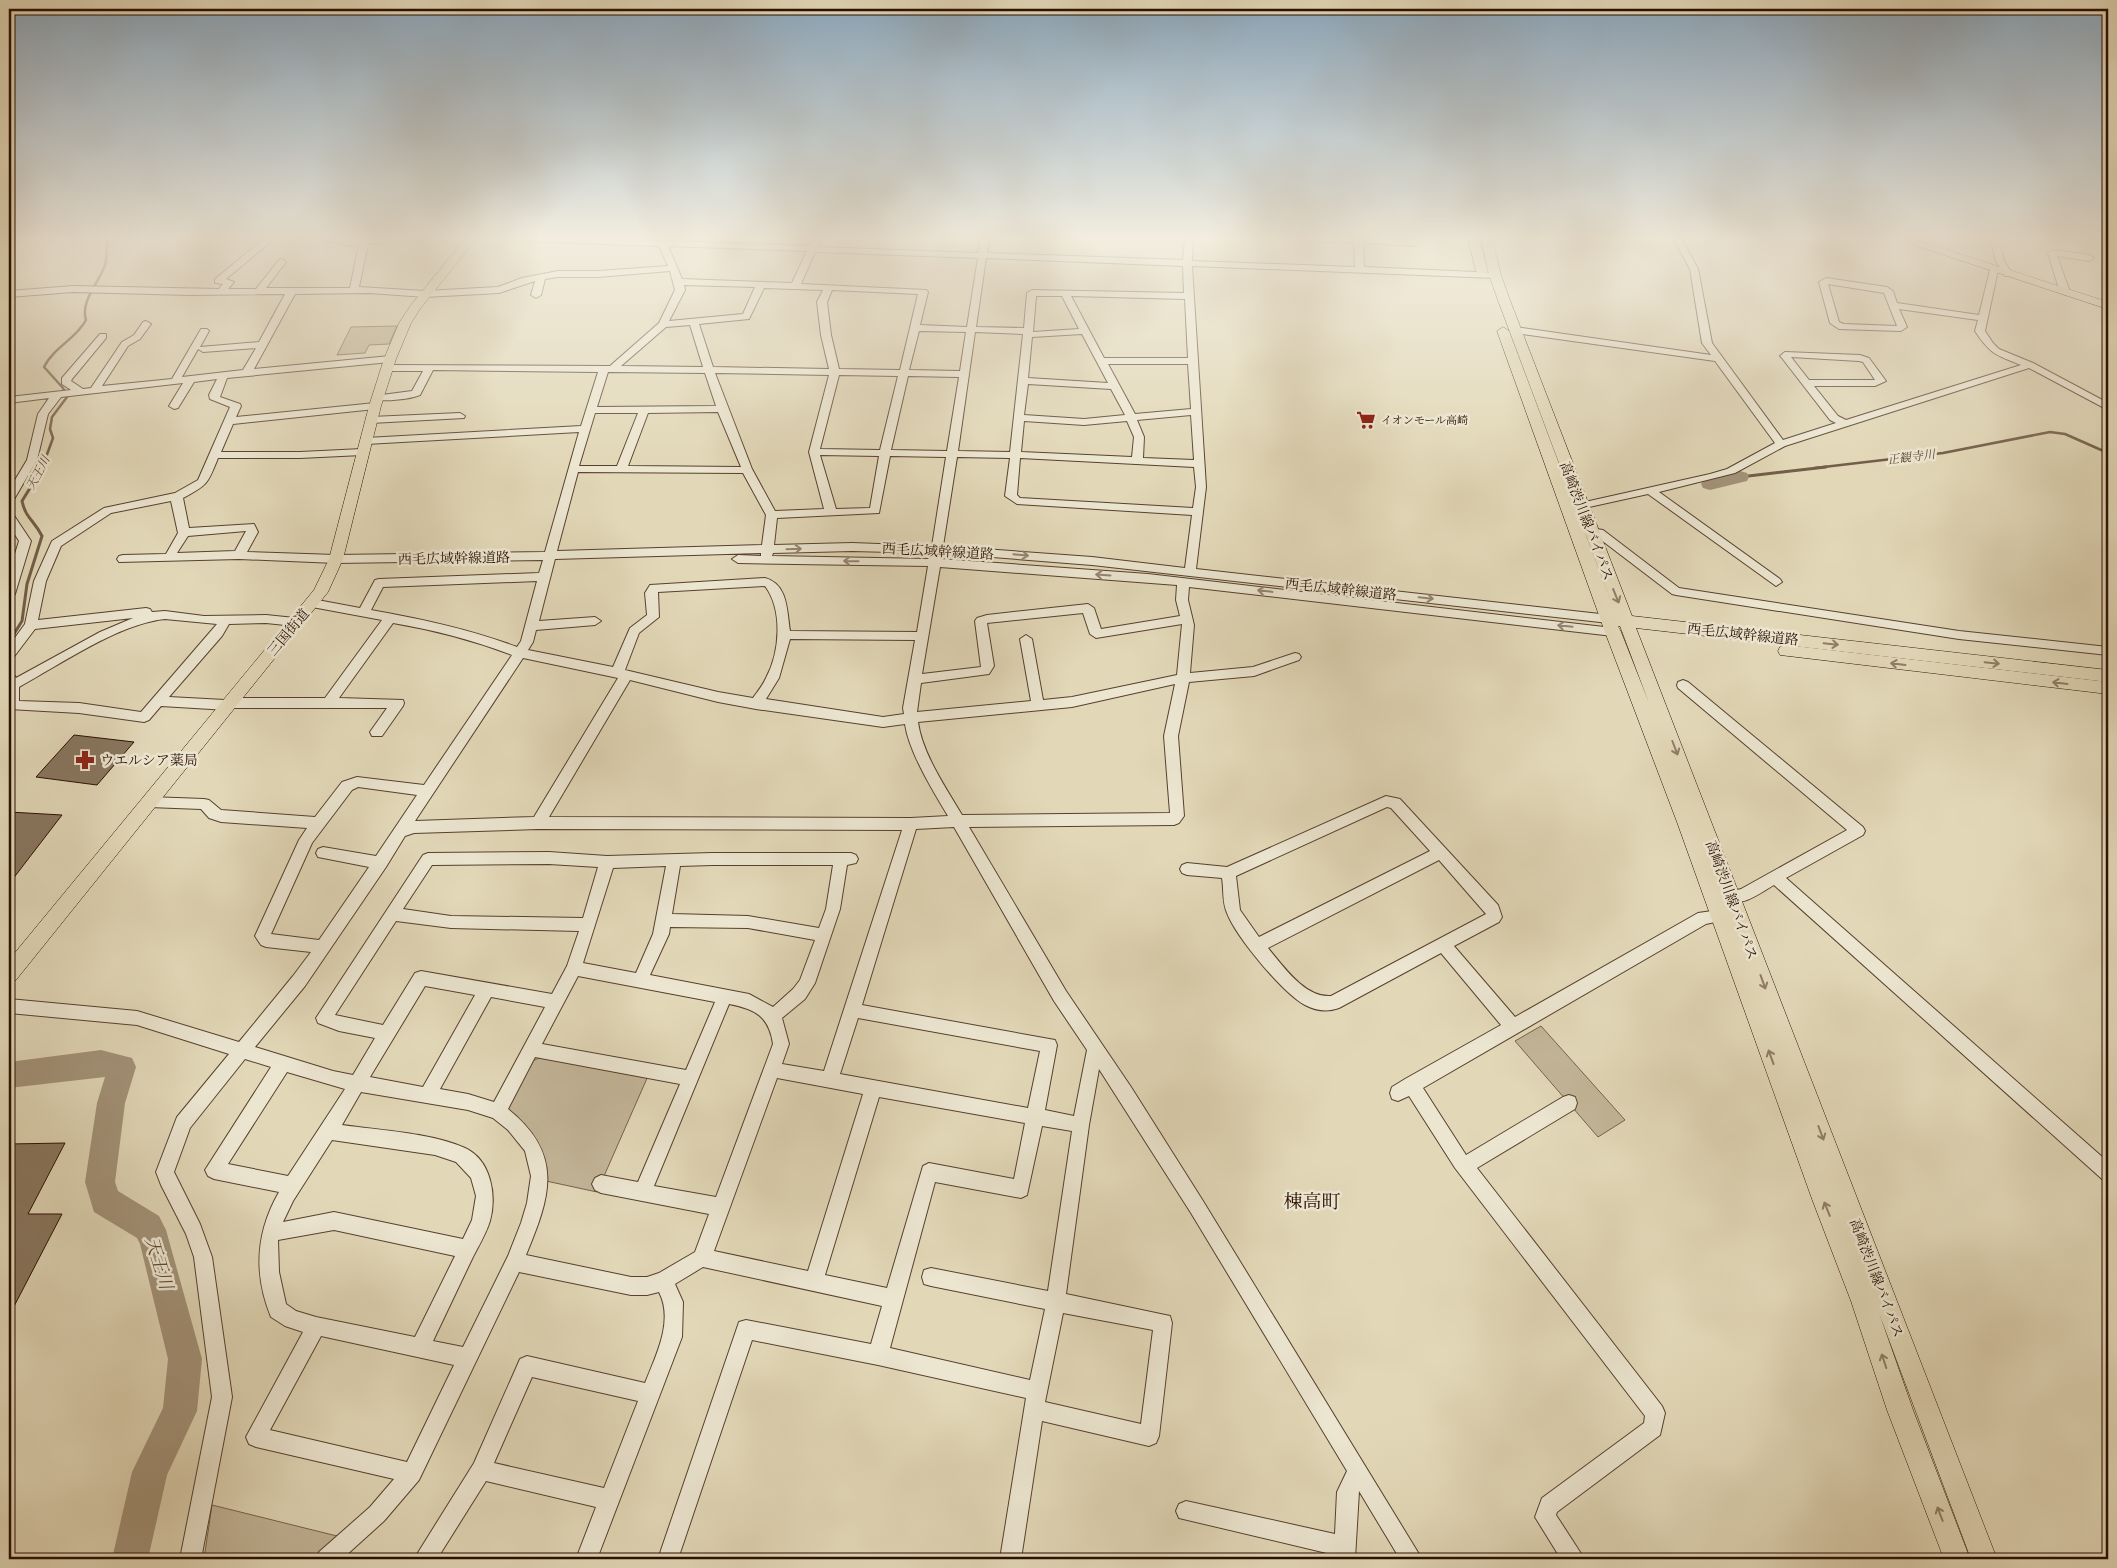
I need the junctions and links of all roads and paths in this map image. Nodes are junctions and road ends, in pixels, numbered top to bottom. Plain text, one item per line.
1 (280, 311) edge
2 (413, 311) edge
3 (669, 311) edge
4 (749, 311) edge
5 (823, 311) edge
6 (918, 311) edge
7 (974, 311) edge
8 (1030, 311) edge
9 (1075, 311) edge
10 (1191, 311) edge
11 (1503, 311) edge
12 (1506, 311) edge
13 (1701, 311) edge
14 (1832, 311) edge
15 (1896, 311) edge
16 (1936, 311) edge
17 (1985, 311) edge
18 (1983, 318) junction
19 (694, 322) junction
20 (146, 324) dead end
21 (663, 324) junction
22 (914, 328) junction
23 (971, 330) junction
24 (1515, 330) junction
25 (204, 331) dead end
26 (1086, 331) junction
27 (1027, 333) junction
28 (103, 336) dead end
29 (262, 345) junction
30 (203, 349) dead end
31 (1720, 359) junction
32 (1102, 361) junction
33 (1194, 361) junction
34 (389, 363) junction
35 (2030, 365) junction
36 (430, 367) junction
37 (608, 369) junction
38 (708, 371) junction
39 (835, 372) junction
40 (247, 373) junction
41 (904, 373) junction
42 (964, 374) junction
43 (224, 375) junction
44 (191, 379) junction
45 (176, 380) junction
46 (1022, 381) junction
47 (1806, 383) junction
48 (1116, 386) junction
49 (94, 391) junction
50 (81, 392) junction
51 (57, 395) junction
52 (9, 400) edge
53 (377, 402) junction
54 (174, 406) dead end
55 (2108, 407) edge
56 (721, 409) junction
57 (592, 410) junction
58 (644, 410) junction
59 (1197, 411) junction
60 (460, 416) dead end
61 (1131, 417) junction
62 (1018, 418) junction
63 (371, 420) junction
64 (229, 422) junction
65 (1845, 424) junction
66 (586, 428) junction
67 (1781, 444) junction
68 (364, 447) junction
69 (814, 452) junction
70 (885, 453) junction
71 (951, 454) junction
72 (213, 455) junction
73 (1016, 455) junction
74 (1137, 461) junction
75 (1200, 464) junction
76 (573, 469) junction
77 (621, 470) junction
78 (747, 470) junction
79 (1651, 491) junction
80 (178, 496) junction
81 (9, 499) edge
82 (1580, 506) junction
83 (830, 512) junction
84 (1198, 512) junction
85 (772, 515) junction
86 (9, 517) edge
87 (1590, 532) junction
88 (184, 534) junction
89 (937, 550) junction
90 (239, 555) junction
91 (766, 555) junction
92 (170, 556) junction
93 (548, 556) junction
94 (123, 559) dead end
95 (336, 559) junction
96 (934, 563) junction
97 (543, 577) junction
98 (1186, 577) junction
99 (1776, 582) dead end
100 (9, 594) edge
101 (312, 603) junction
102 (363, 614) junction
103 (146, 617) junction
104 (390, 618) junction
105 (1187, 619) junction
106 (225, 621) junction
107 (595, 621) dead end
108 (295, 622) junction
109 (31, 625) junction
110 (532, 626) junction
111 (1620, 626) junction
112 (785, 635) junction
113 (923, 636) junction
114 (1025, 639) dead end
115 (2108, 651) edge
116 (520, 653) junction
117 (9, 654) edge
118 (1296, 657) dead end
119 (622, 674) junction
120 (2108, 676) edge
121 (1183, 678) junction
122 (916, 679) junction
123 (11, 681) edge
124 (1683, 685) dead end
125 (2108, 688) edge
126 (158, 701) junction
127 (329, 703) junction
128 (229, 704) junction
129 (756, 704) junction
130 (1038, 706) junction
131 (910, 718) junction
132 (377, 732) dead end
133 (429, 791) junction
134 (149, 802) junction
135 (958, 822) junction
136 (538, 823) junction
137 (318, 824) junction
138 (912, 824) junction
139 (402, 831) junction
140 (1440, 852) junction
141 (323, 853) dead end
142 (674, 861) junction
143 (607, 862) junction
144 (381, 863) junction
145 (1187, 869) dead end
146 (1228, 873) junction
147 (1776, 878) junction
148 (1731, 897) junction
149 (393, 914) junction
150 (1720, 916) junction
151 (664, 920) junction
152 (589, 925) junction
153 (824, 935) junction
154 (1443, 944) junction
155 (1257, 946) junction
156 (323, 947) junction
157 (574, 968) junction
158 (9, 974) edge
159 (640, 981) junction
160 (486, 989) junction
161 (725, 996) junction
162 (555, 1002) junction
163 (9, 1006) edge
164 (852, 1010) junction
165 (772, 1018) junction
166 (1513, 1027) junction
167 (386, 1032) junction
168 (1095, 1048) junction
169 (531, 1049) junction
170 (242, 1050) junction
171 (283, 1064) junction
172 (773, 1070) junction
173 (690, 1078) junction
174 (830, 1080) junction
175 (356, 1084) junction
176 (873, 1089) junction
177 (427, 1096) junction
178 (1569, 1103) dead end
179 (498, 1110) junction
180 (1035, 1116) junction
181 (1082, 1125) junction
182 (329, 1131) junction
183 (1464, 1166) junction
184 (2108, 1173) edge
185 (601, 1184) dead end
186 (293, 1186) junction
187 (643, 1192) junction
188 (720, 1207) junction
189 (270, 1233) junction
190 (466, 1249) junction
191 (702, 1258) junction
192 (514, 1262) junction
193 (931, 1277) dead end
194 (664, 1281) junction
195 (814, 1282) junction
196 (894, 1299) junction
197 (1056, 1302) junction
198 (316, 1326) junction
199 (420, 1347) junction
200 (878, 1355) junction
201 (468, 1358) junction
202 (650, 1394) junction
203 (1036, 1400) junction
204 (481, 1470) junction
205 (1358, 1471) junction
206 (412, 1473) junction
207 (609, 1500) junction
208 (1186, 1511) dead end
209 (1345, 1553) edge
210 (190, 1559) edge
211 (326, 1559) edge
212 (425, 1559) edge
213 (588, 1559) edge
214 (668, 1559) edge
215 (1011, 1559) edge
216 (1412, 1559) edge
217 (1573, 1559) edge
218 (1957, 1559) edge
219 (1984, 1559) edge

1 - 29 street
2 - 34 main road, 三国街道
3 - 21 street
4 - 19 street
5 - 39 street
6 - 22 street
7 - 23 street
8 - 27 street
9 - 26 street
10 - 33 street
11 - 111 main road, 高崎渋川線バイパス
12 - 24 main road, 高崎渋川線バイパス
13 - 31 street
14 - 15 street
16 - 18 street
17 - 18 street
18 - 35 street
19 - 21 street
19 - 38 street
20 - 49 street
21 - 37 street
22 - 23 street
22 - 41 street
23 - 27 street
23 - 42 street
24 - 31 street
24 - 82 main road, 高崎渋川線バイパス
25 - 45 street
26 - 27 street
26 - 32 street
27 - 46 street
28 - 50 street
29 - 30 street
29 - 40 street
31 - 67 street
32 - 33 street
32 - 48 street
33 - 59 street
34 - 36 street
34 - 40 street
34 - 53 main road, 三国街道
35 - 55 street
35 - 65 street
36 - 37 street
36 - 53 street
37 - 38 street
37 - 57 street
38 - 39 street
38 - 56 street
39 - 41 street
39 - 69 street
40 - 43 street
41 - 42 street
41 - 70 street
42 - 71 street
43 - 44 street
43 - 64 street
44 - 45 street
44 - 54 street
45 - 49 street
46 - 48 street
46 - 62 street
47 - 47 street
47 - 65 street
48 - 61 street
49 - 50 street
50 - 51 street
51 - 52 street
51 - 81 street
53 - 63 main road, 三国街道
53 - 64 street
56 - 58 street
56 - 78 street
57 - 58 street
57 - 66 street
58 - 77 street
59 - 61 street
59 - 75 street
60 - 63 street
61 - 62 street
61 - 74 street
62 - 73 street
63 - 68 main road, 三国街道
64 - 72 street
65 - 67 street
66 - 68 street
66 - 76 street
67 - 79 street
68 - 72 street
68 - 95 main road, 三国街道
69 - 70 street
69 - 83 street
70 - 71 street
70 - 83 street
71 - 73 street
71 - 89 street
72 - 80 street
73 - 74 street
73 - 84 street
74 - 75 street
75 - 84 street
76 - 77 street
76 - 93 street
77 - 78 street
78 - 85 street
79 - 82 street
79 - 99 street
80 - 88 street
80 - 109 street
82 - 87 main road, 高崎渋川線バイパス
83 - 85 street
84 - 98 street
85 - 91 street
86 - 100 street
87 -> 111 main road, 高崎渋川線バイパス
87 - 115 street
88 - 90 street
88 - 92 street
91 -> 89 street, 西毛広域幹線道路
89 - 96 street
89 -> 98 street, 西毛広域幹線道路
90 - 92 street, 西毛広域幹線道路
90 - 95 street, 西毛広域幹線道路
91 - 93 street, 西毛広域幹線道路
96 -> 91 street, 西毛広域幹線道路
92 - 94 street, 西毛広域幹線道路
93 - 95 street, 西毛広域幹線道路
93 - 97 street
95 - 101 main road, 三国街道
98 -> 96 street, 西毛広域幹線道路
96 - 113 street
97 - 102 street
97 - 110 street
98 - 105 street
98 - 111 street, 西毛広域幹線道路
101 - 102 street
101 - 108 main road, 三国街道
102 - 104 street
103 - 106 street
103 - 109 street
103 - 123 street
104 - 116 street
104 - 127 street
105 - 121 street
105 - 122 street
106 - 108 street
106 - 126 street
107 - 110 street
108 - 128 main road, 三国街道
109 - 117 street
110 - 116 street
111 -> 120 main road, 西毛広域幹線道路
125 -> 111 main road, 西毛広域幹線道路
111 -> 148 main road, 高崎渋川線バイパス
111 - 150 main road, 高崎渋川線バイパス
112 - 113 street
112 - 119 street
112 - 129 street
113 - 122 street
114 - 130 street
116 - 119 street
116 - 133 street
118 - 121 street
119 - 129 street
119 - 136 street
121 - 130 street
121 - 135 street
122 - 131 street
123 - 126 street
124 - 147 street
126 - 128 street
127 - 128 street
127 - 132 street
128 - 134 main road, 三国街道
129 - 131 street
130 - 131 street
131 - 135 street
133 - 137 street
133 - 139 street
134 - 137 street
134 - 158 main road, 三国街道
135 - 138 street
135 - 168 street
136 - 138 street
136 - 139 street
137 - 156 street
138 - 164 street
139 - 144 street
140 - 146 street
140 - 154 street
140 - 155 street
141 - 144 street
142 - 143 street
142 - 151 street
142 - 153 street
143 - 149 street
143 - 152 street
144 - 156 street
145 - 146 street
146 - 155 street
147 - 148 street
147 - 184 street
148 -> 219 main road, 高崎渋川線バイパス
149 - 152 street
149 - 167 street
150 - 166 street
218 -> 150 main road, 高崎渋川線バイパス
151 - 153 street
151 - 159 street
152 - 157 street
153 - 165 street
154 - 155 street
154 - 166 street
156 - 170 street
157 - 159 street
157 - 162 street
159 - 161 street
160 - 162 street
160 - 167 street
160 - 177 street
161 - 165 street
161 - 173 street
162 - 169 street
163 - 170 street
164 - 174 street
164 - 180 street
165 - 172 street
166 - 183 street
167 - 175 street
168 - 181 street
168 - 205 street
169 - 173 street
169 - 179 street
170 - 171 street
170 - 210 street
171 - 175 street
171 - 186 street
172 - 174 street
172 - 188 street
173 - 187 street
174 - 176 street
175 - 177 street
175 - 182 street
176 - 180 street
176 - 195 street
177 - 179 street
178 - 183 street
179 - 192 street
180 - 181 street
180 - 196 street
181 - 197 street
182 - 186 street
182 - 190 street
183 - 217 street
185 - 187 street
186 - 189 street
187 - 188 street
188 - 191 street
189 - 190 street
189 - 198 street
190 - 199 street
191 - 194 street
191 - 195 street
192 - 194 street
192 - 201 street
193 - 197 street
194 - 202 street
195 - 196 street
196 - 200 street
197 - 203 street
197 - 203 street
198 - 199 street
198 - 206 street
199 - 201 street
200 - 203 street
200 - 214 street
201 - 206 street
202 - 204 street
202 - 207 street
203 - 215 street
204 - 207 street
204 - 212 street
205 - 209 street
205 - 216 street
206 - 211 street
207 - 213 street
208 - 209 street

